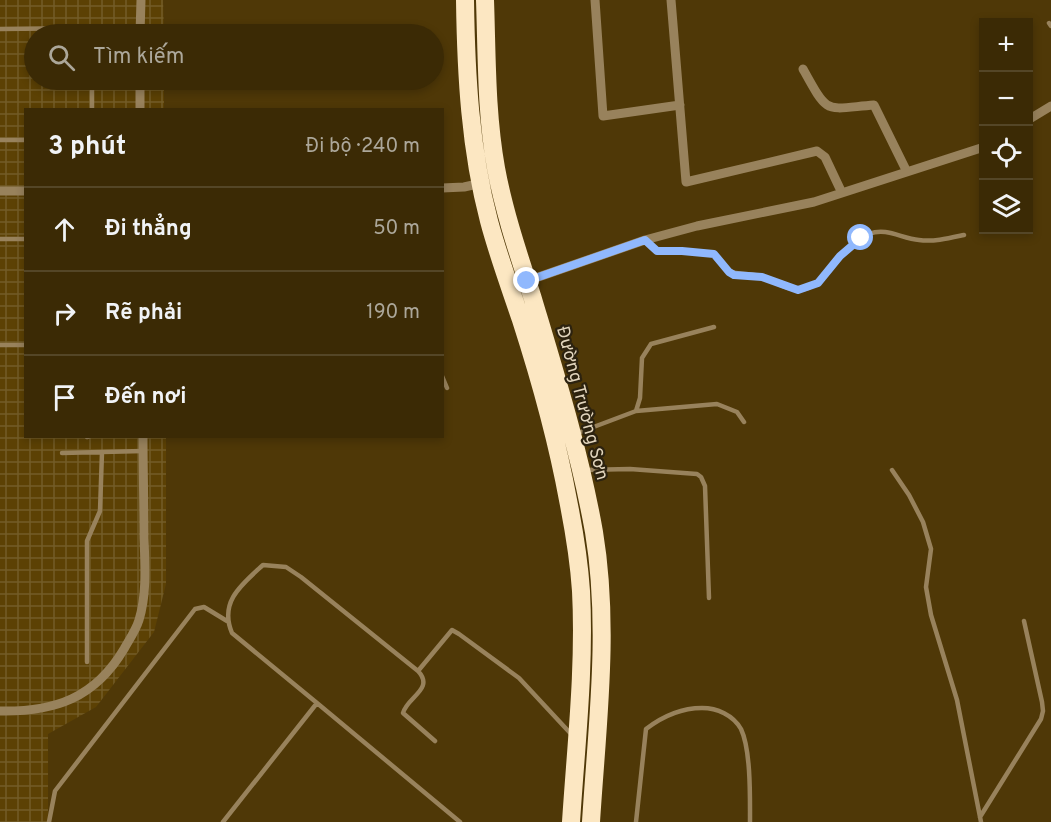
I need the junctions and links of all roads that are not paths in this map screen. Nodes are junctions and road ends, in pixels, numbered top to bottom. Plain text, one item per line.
1 (141, 0) edge
2 (465, 0) edge
3 (485, 0) edge
4 (595, 0) edge
5 (671, 0) edge
6 (140, 24) edge
7 (0, 29) edge
8 (24, 29) edge
9 (803, 69) dead end
10 (92, 90) edge
11 (140, 90) edge
12 (680, 105) junction
13 (1051, 106) edge
14 (92, 108) edge
15 (140, 108) edge
16 (1033, 117) edge
17 (0, 140) edge
18 (24, 140) edge
19 (979, 149) edge
20 (907, 172) junction
21 (482, 183) junction
22 (444, 188) edge
23 (0, 191) edge
24 (24, 191) edge
25 (842, 193) junction
26 (964, 235) dead end
27 (0, 238) edge
28 (24, 238) edge
29 (645, 240) junction
30 (527, 281) junction
31 (714, 327) dead end
32 (0, 345) edge
33 (24, 345) edge
34 (444, 381) edge
35 (447, 388) dead end
36 (636, 411) junction
37 (744, 422) dead end
38 (573, 435) junction
39 (143, 438) edge
40 (143, 451) junction
41 (102, 452) junction
42 (62, 453) dead end
43 (581, 470) junction
44 (892, 470) dead end
45 (709, 598) dead end
46 (227, 621) junction
47 (1024, 621) dead end
48 (87, 662) dead end
49 (418, 671) junction
50 (317, 703) junction
51 (0, 711) edge
52 (576, 739) junction
53 (435, 741) dead end
54 (981, 819) edge
55 (49, 822) edge
56 (223, 822) edge
57 (460, 822) edge
58 (571, 822) edge
59 (591, 822) edge
60 (636, 822) edge
61 (750, 822) edge

1 - 6 street
2 - 21 highway, Đường Trường Sơn
3 - 30 highway, Đường Trường Sơn
4 - 12 street
5 - 12 street
7 - 8 lane
9 - 20 street
10 - 14 lane
11 - 15 street
12 - 25 street
13 - 16 street
17 - 18 lane
19 - 20 street
20 - 25 street
21 - 22 street
21 - 52 highway, Đường Trường Sơn
23 - 24 street
25 - 29 street
26 - 29 lane
27 - 28 lane
29 - 30 street
30 - 38 highway, Đường Trường Sơn
31 - 36 lane
32 - 33 lane
34 - 35 lane
36 - 37 lane
36 - 38 lane
38 - 43 highway, Đường Trường Sơn
39 - 40 street
40 - 41 lane
40 - 51 street
41 - 42 lane
41 - 48 lane
43 - 45 lane
43 - 59 highway, Đường Trường Sơn
44 - 54 lane
46 - 49 lane
46 - 50 lane
46 - 55 lane
47 - 54 lane
49 - 52 lane
49 - 53 lane
50 - 56 lane
50 - 57 lane
52 - 58 highway, Đường Trường Sơn
60 - 61 lane

